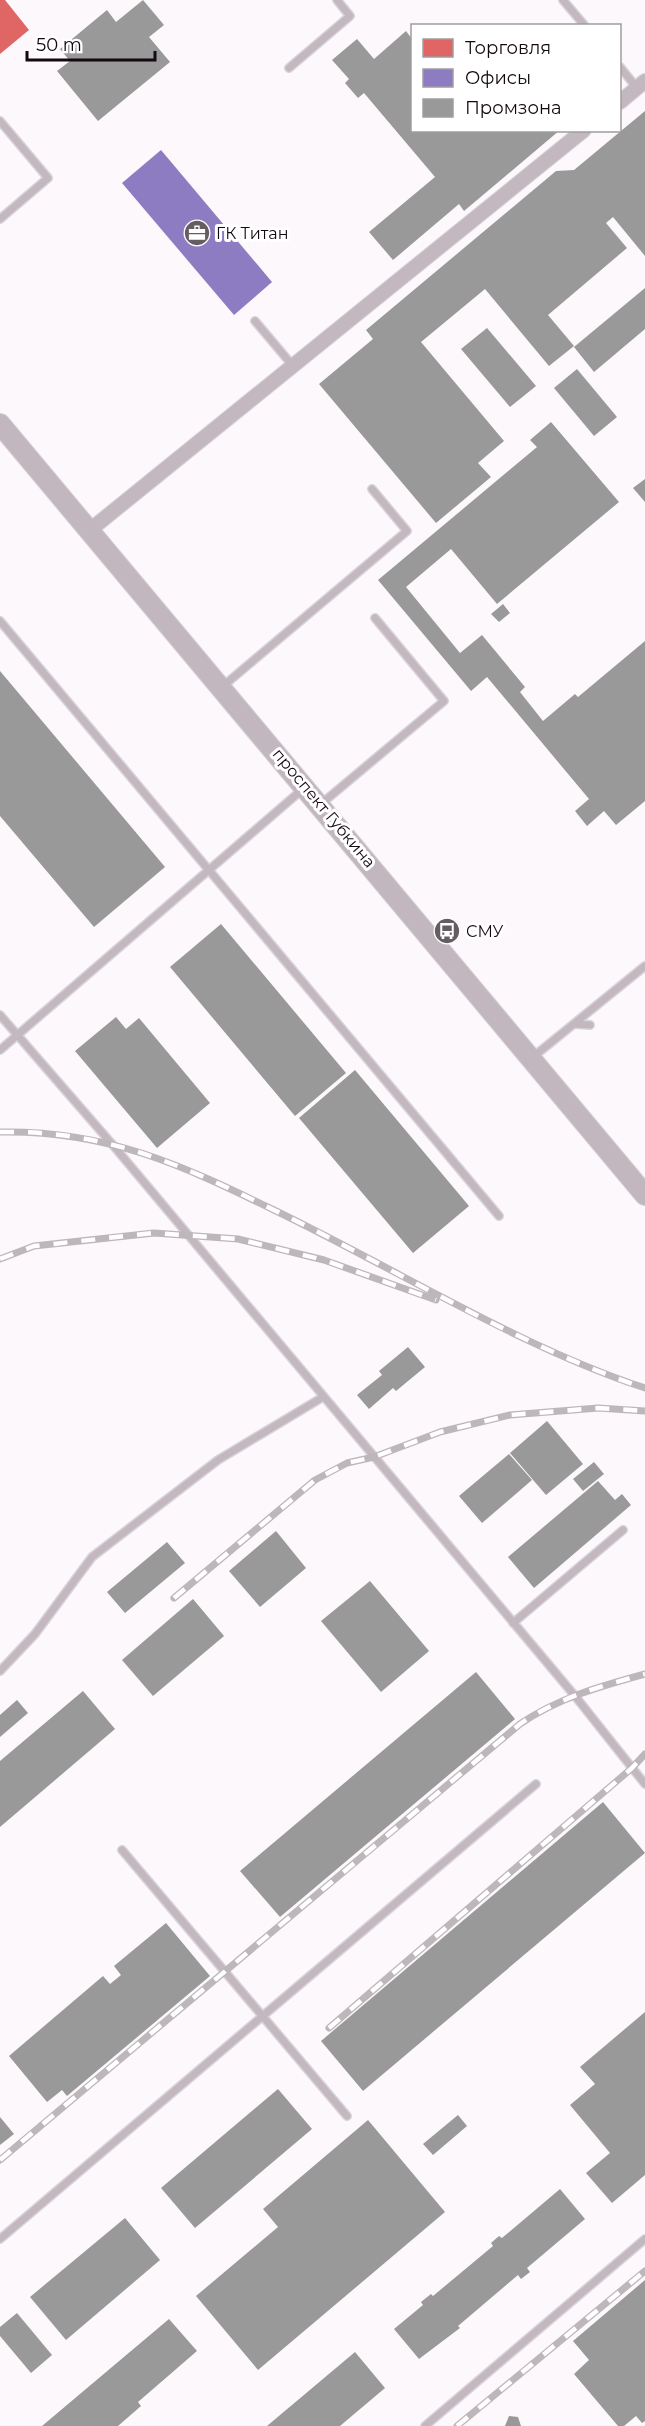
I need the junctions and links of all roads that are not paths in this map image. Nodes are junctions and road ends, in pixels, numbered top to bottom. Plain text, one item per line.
1 (336, 0) edge
2 (563, 0) edge
3 (583, 24) edge
4 (289, 68) dead end
5 (621, 68) edge
6 (641, 85) edge
7 (621, 101) edge
8 (0, 121) edge
9 (582, 132) edge
10 (0, 219) edge
11 (255, 321) dead end
12 (293, 366) junction
13 (0, 424) edge
14 (372, 489) dead end
15 (90, 530) junction
16 (375, 618) dead end
17 (0, 621) edge
18 (222, 687) junction
19 (306, 787) junction
20 (321, 804) junction
21 (209, 867) junction
22 (645, 966) edge
23 (0, 1015) edge
24 (574, 1024) junction
25 (590, 1025) dead end
26 (17, 1035) junction
27 (0, 1050) edge
28 (531, 1059) junction
29 (645, 1195) edge
30 (500, 1216) dead end
31 (323, 1397) junction
32 (623, 1530) dead end
33 (513, 1623) junction
34 (0, 1671) edge
35 (536, 1784) dead end
36 (645, 1784) edge
37 (122, 1850) dead end
38 (263, 2016) junction
39 (347, 2116) dead end
40 (0, 2239) edge
41 (645, 2239) edge
42 (425, 2426) edge

1 - 4 lane
2 - 3 lane
5 - 6 lane
6 - 7 street
8 - 10 lane
9 - 12 street
11 - 12 lane
12 - 15 street
13 - 15 main road, проспект Губкина
14 - 18 lane
15 - 18 main road, проспект Губкина
16 - 20 lane
17 - 21 lane
18 - 19 main road, проспект Губкина
19 - 20 main road, проспект Губкина
19 - 21 lane
20 - 28 main road, проспект Губкина
21 - 26 lane
21 - 30 lane
22 - 24 lane
23 - 26 lane
24 - 25 lane
24 - 28 lane
26 - 27 lane
26 - 31 lane
28 - 29 main road, проспект Губкина
31 - 33 lane
31 - 34 lane
32 - 33 lane
33 - 36 lane
35 - 38 lane
37 - 38 lane
38 - 39 lane
38 - 40 lane
41 - 42 lane

